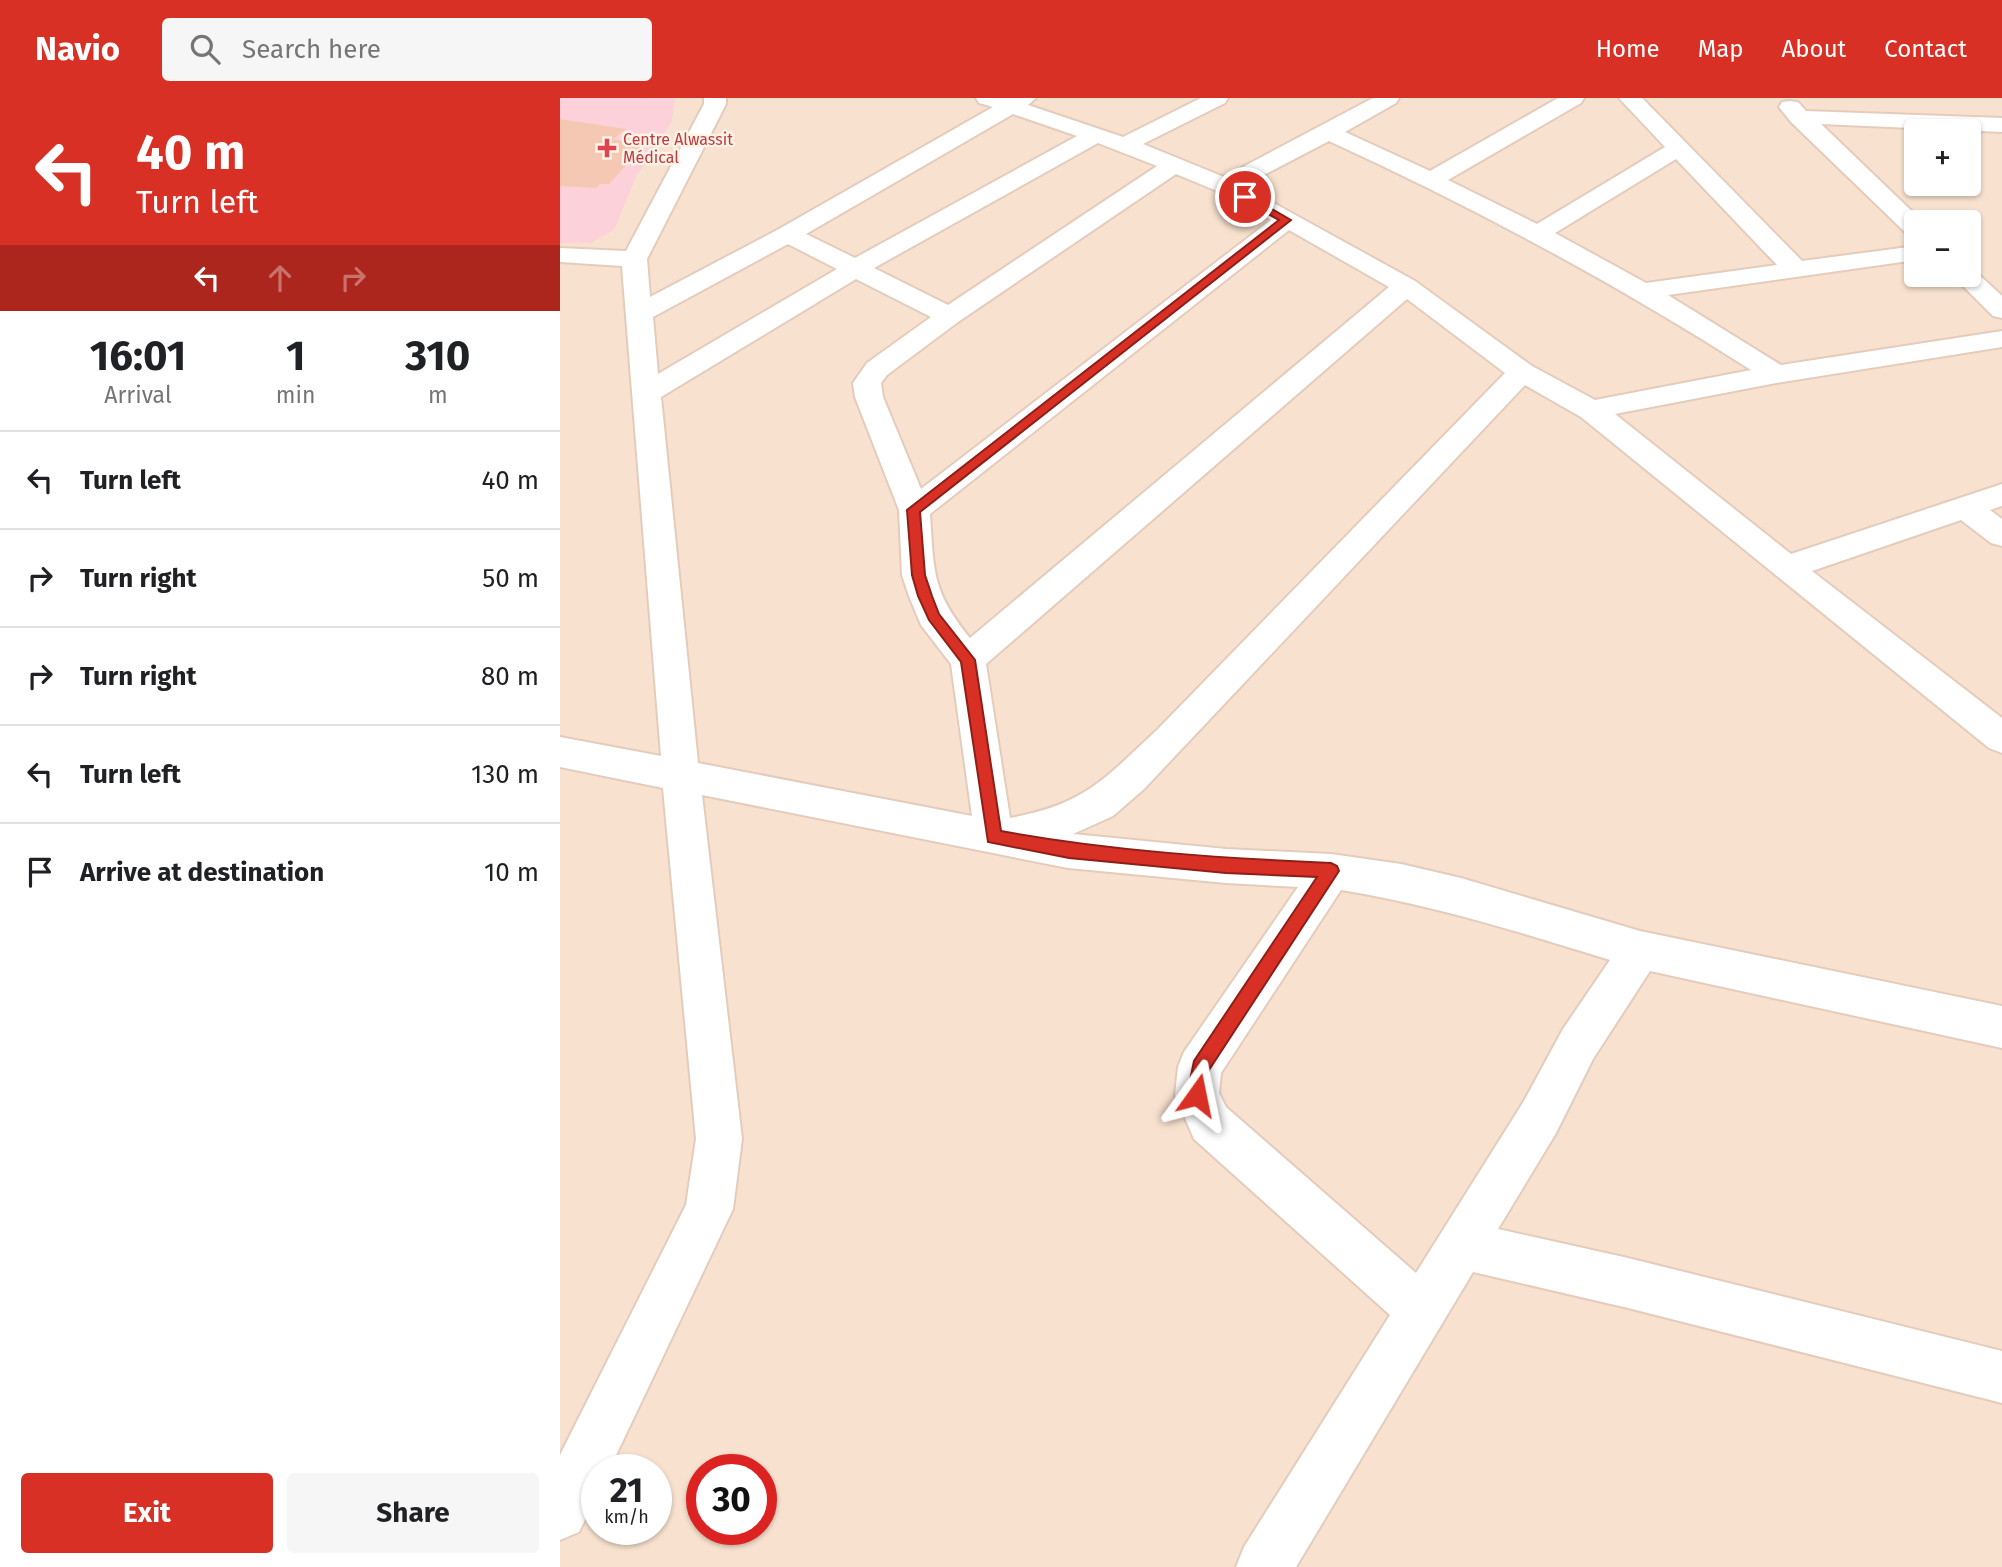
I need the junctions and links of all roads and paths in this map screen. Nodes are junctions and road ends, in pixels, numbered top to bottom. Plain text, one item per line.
1 (1217, 98) edge
2 (1388, 98) edge
3 (1573, 98) edge
4 (1630, 98) edge
5 (1782, 98) edge
6 (718, 100) edge
7 (1007, 101) edge
8 (1979, 107) dead end
9 (1798, 117) junction
10 (2000, 126) edge
11 (1328, 133) junction
12 (1094, 136) junction
13 (1125, 145) junction
14 (1679, 148) junction
15 (1172, 166) junction
16 (1433, 179) junction
17 (1224, 186) junction
18 (1904, 218) edge
19 (1286, 220) junction
20 (788, 234) junction
21 (1537, 234) junction
22 (560, 255) edge
23 (1904, 255) edge
24 (634, 259) junction
25 (854, 269) junction
26 (1797, 271) junction
27 (1406, 286) junction
28 (1978, 287) edge
29 (1642, 291) junction
30 (2002, 310) edge
31 (639, 314) junction
32 (949, 316) junction
33 (2002, 340) edge
34 (1522, 372) junction
35 (1776, 374) junction
36 (646, 394) junction
37 (1591, 411) junction
38 (2002, 495) edge
39 (1964, 507) junction
40 (914, 510) junction
41 (2002, 535) edge
42 (1786, 568) junction
43 (968, 660) junction
44 (2002, 738) edge
45 (560, 752) edge
46 (681, 778) junction
47 (994, 837) junction
48 (1331, 871) junction
49 (1640, 950) junction
50 (2002, 1027) edge
51 (1460, 1245) junction
52 (1421, 1310) junction
53 (2002, 1377) edge
54 (560, 1513) edge
55 (1264, 1567) edge

1 - 13 street
2 - 11 street
3 - 16 street
4 - 14 street
5 - 9 street
6 - 24 street
7 - 12 street
7 - 20 street
8 - 10 street
9 - 10 street
9 - 18 street
11 - 16 street
11 - 17 street
12 - 13 street
12 - 25 street
13 - 15 street
14 - 21 street
14 - 26 street
15 - 17 street
15 - 32 street
16 - 21 street
17 - 19 street
19 - 27 street
19 - 40 street
20 - 25 street
20 - 31 street
21 - 29 street
22 - 24 street
23 - 26 street
24 - 31 street
25 - 32 street
25 - 36 street
26 - 29 street
27 - 34 street
27 - 43 street
28 - 30 street
29 - 35 street
31 - 36 street
32 - 40 street
33 - 35 street
34 - 37 street
34 - 47 street
35 - 37 street
36 - 46 street
37 - 42 street
38 - 39 street
39 - 41 street
39 - 42 street
40 - 43 street
42 - 44 street
43 - 47 street
45 - 46 street
46 - 47 street
46 - 54 street
47 - 48 street
48 - 49 street
48 - 52 street
49 - 50 street
49 - 51 street
51 - 52 street
51 - 53 street
52 - 55 street

